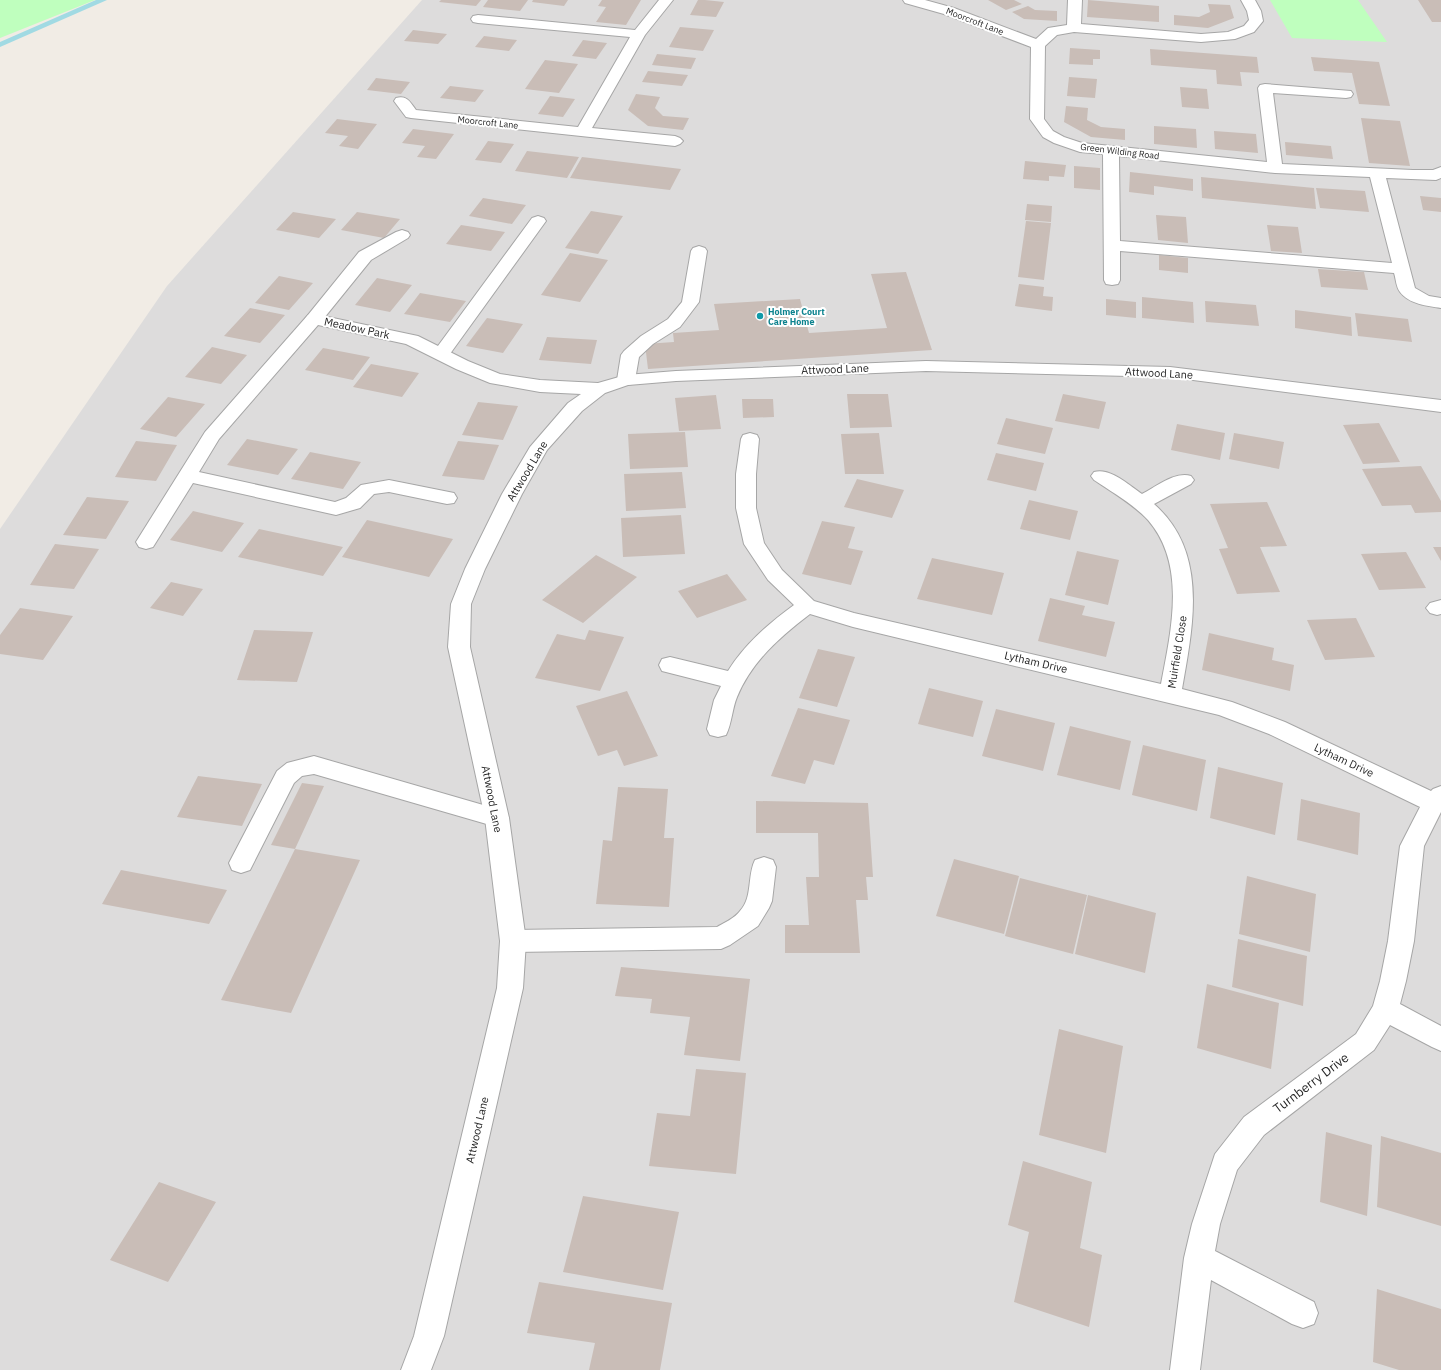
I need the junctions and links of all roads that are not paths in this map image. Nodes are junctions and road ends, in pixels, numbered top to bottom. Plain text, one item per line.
1 (666, 0) edge
2 (910, 0) edge
3 (1075, 0) edge
4 (1248, 0) edge
5 (478, 19) dead end
6 (1074, 28) junction
7 (639, 34) junction
8 (1038, 45) junction
9 (1346, 94) dead end
10 (401, 101) dead end
11 (582, 132) junction
12 (675, 141) dead end
13 (1111, 151) junction
14 (1275, 168) junction
15 (1441, 172) edge
16 (1377, 174) junction
17 (538, 221) dead end
18 (402, 235) dead end
19 (1111, 244) junction
20 (699, 250) dead end
21 (1401, 269) junction
22 (1112, 280) dead end
23 (1441, 303) edge
24 (314, 319) junction
25 (441, 354) junction
26 (626, 380) junction
27 (599, 389) junction
28 (1441, 406) edge
29 (750, 439) dead end
30 (187, 475) junction
31 (1101, 476) dead end
32 (1184, 480) dead end
33 (447, 498) dead end
34 (1140, 503) junction
35 (146, 542) dead end
36 (807, 606) junction
37 (670, 664) dead end
38 (734, 681) junction
39 (1170, 694) junction
40 (718, 729) dead end
41 (1437, 799) edge
42 (497, 818) junction
43 (241, 864) dead end
44 (764, 866) dead end
45 (513, 941) junction
46 (1385, 1009) junction
47 (1441, 1039) edge
48 (1199, 1258) junction
49 (1303, 1313) dead end
50 (416, 1370) edge
51 (1185, 1370) edge

1 - 7 street
2 - 8 street, Moorcroft Lane
3 - 6 street
4 - 6 street
5 - 7 street
6 - 8 street
7 - 11 street
8 - 13 street, Green Wilding Road
9 - 14 street
10 - 11 street, Moorcroft Lane
11 - 12 street, Moorcroft Lane
13 - 14 street, Green Wilding Road
13 - 19 street
14 - 16 street, Green Wilding Road
15 - 16 street, Green Wilding Road
16 - 21 street
17 - 25 street
18 - 24 street
19 - 21 street
19 - 22 street
20 - 26 street
21 - 23 street
24 - 25 street, Meadow Park
24 - 30 street, Meadow Park
25 - 27 street, Meadow Park
26 - 27 street, Attwood Lane
26 - 28 street, Attwood Lane
27 - 42 street, Attwood Lane
29 - 36 street, Lytham Drive
30 - 33 street
30 - 35 street, Meadow Park
31 - 34 street, Muirfield Close
32 - 34 street
34 - 39 street, Muirfield Close
36 - 38 street
36 - 39 street, Lytham Drive
37 - 38 street
38 - 40 street
39 - 41 street, Lytham Drive
41 - 46 street, Turnberry Drive
42 - 43 street
42 - 45 street, Attwood Lane
44 - 45 street
45 - 50 street, Attwood Lane
46 - 47 street
46 - 48 street, Turnberry Drive
48 - 49 street
48 - 51 street, Turnberry Drive

